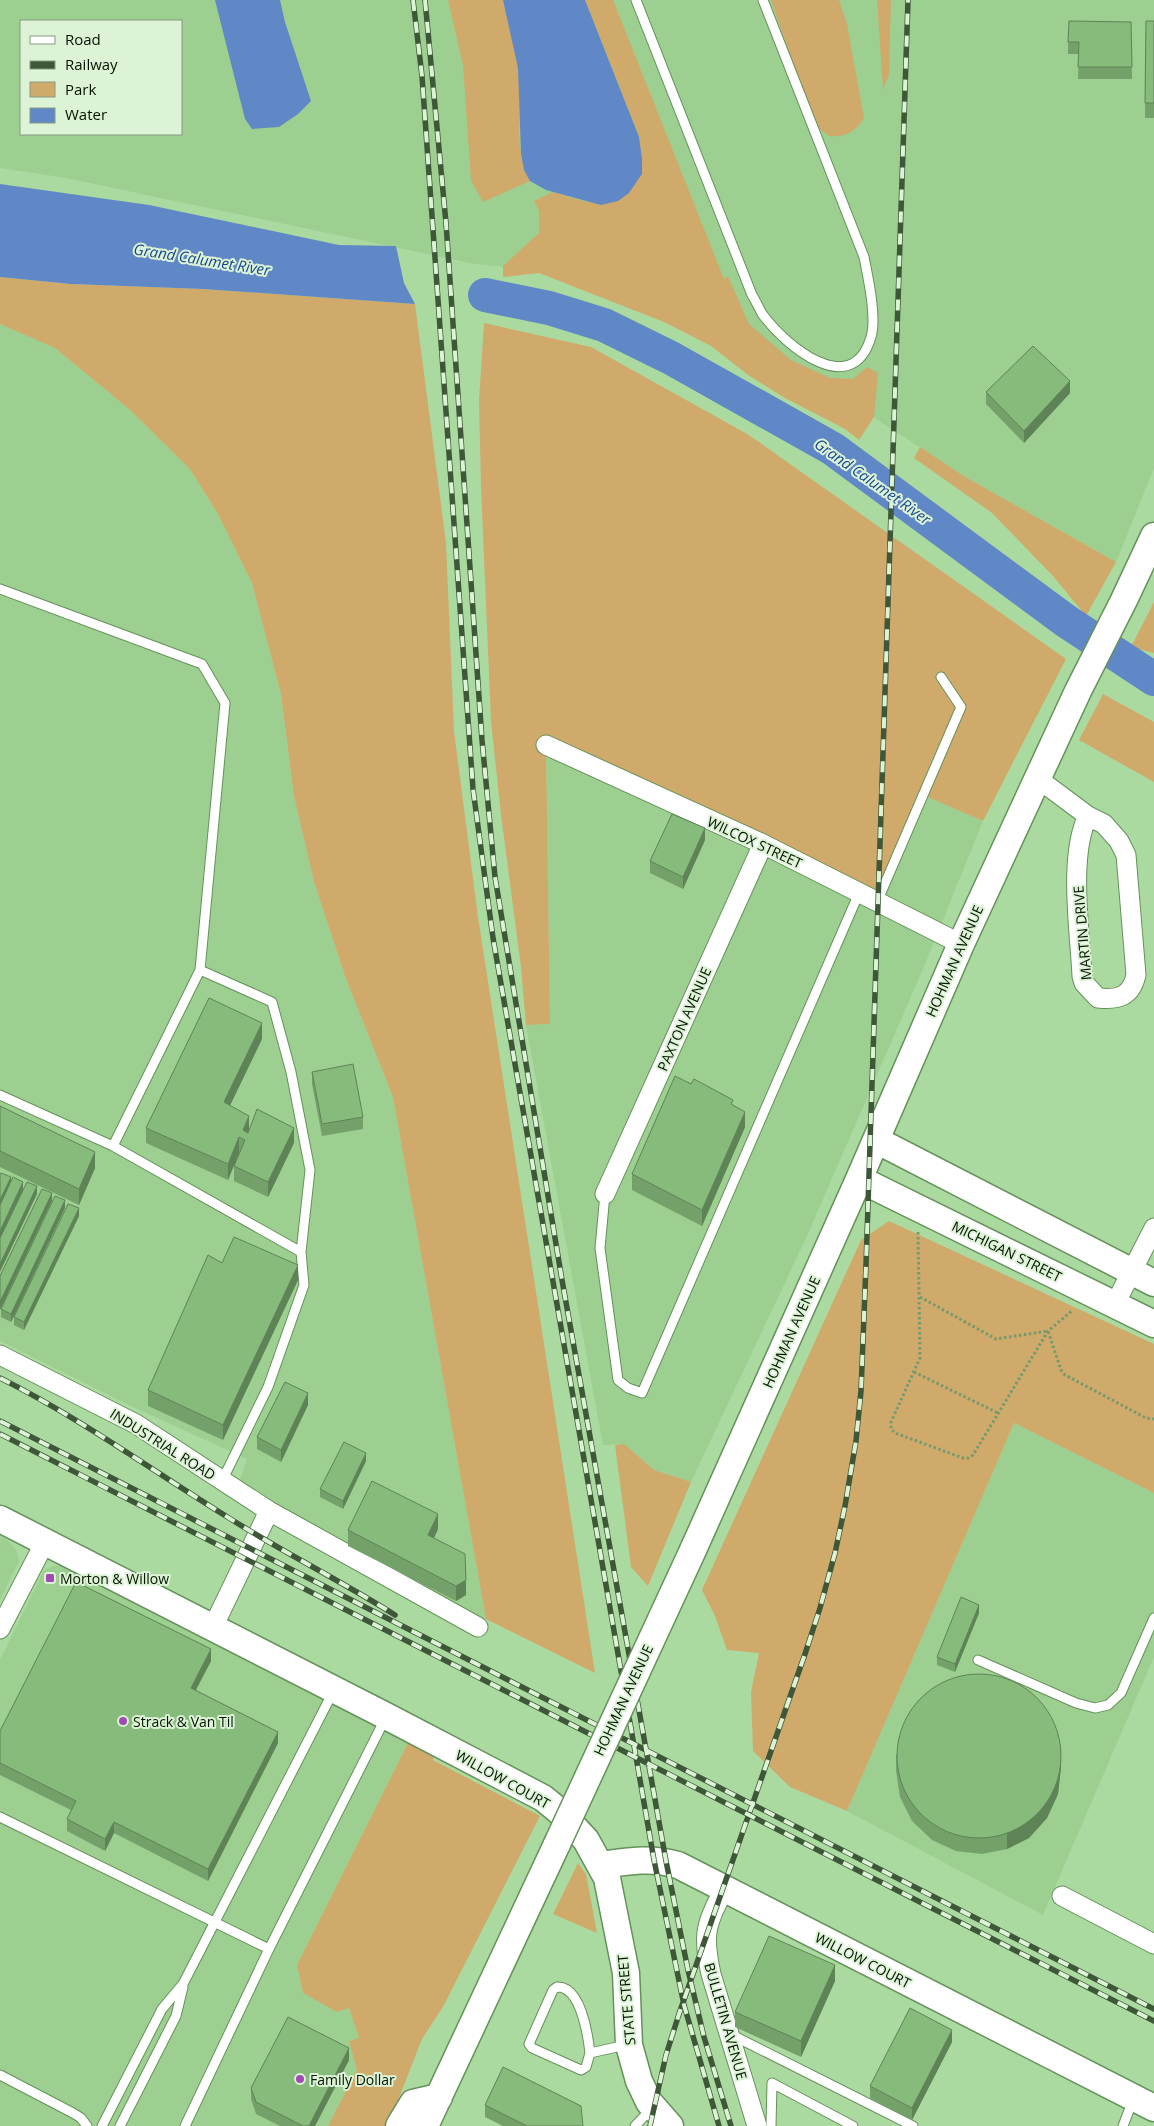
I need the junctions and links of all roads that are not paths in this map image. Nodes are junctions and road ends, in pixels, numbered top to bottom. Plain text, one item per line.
1 (636, 0) edge
2 (763, 0) edge
3 (1153, 543) edge
4 (0, 589) edge
5 (941, 677) dead end
6 (546, 745) dead end
7 (1038, 778) junction
8 (1088, 816) junction
9 (763, 844) junction
10 (859, 893) junction
11 (877, 902) junction
12 (961, 944) junction
13 (200, 970) junction
14 (0, 1095) edge
15 (876, 1140) junction
16 (113, 1146) junction
17 (859, 1179) junction
18 (606, 1194) joint
19 (1154, 1228) edge
20 (301, 1252) junction
21 (1143, 1278) edge
22 (1115, 1304) junction
23 (1154, 1324) edge
24 (0, 1356) edge
25 (222, 1481) junction
26 (269, 1511) junction
27 (0, 1519) edge
28 (45, 1542) junction
29 (1154, 1618) edge
30 (213, 1627) junction
31 (478, 1627) dead end
32 (0, 1629) edge
33 (978, 1660) dead end
34 (334, 1689) junction
35 (386, 1716) junction
36 (0, 1817) edge
37 (601, 1865) junction
38 (724, 1889) junction
39 (1062, 1896) dead end
40 (214, 1924) junction
41 (1154, 1944) edge
42 (269, 1949) junction
43 (183, 1984) junction
44 (728, 2032) junction
45 (145, 2043) junction
46 (629, 2045) junction
47 (158, 2050) junction
48 (590, 2053) junction
49 (0, 2075) edge
50 (439, 2096) junction
51 (1144, 2103) edge
52 (643, 2117) edge
53 (87, 2126) edge
54 (102, 2126) edge
55 (120, 2126) edge
56 (184, 2126) edge
57 (399, 2126) edge
58 (425, 2126) edge
59 (670, 2126) edge
60 (757, 2126) edge
61 (771, 2126) edge
62 (853, 2126) edge
63 (913, 2126) edge
64 (1123, 2126) edge

1 - 2 lane
3 - 7 main road, HOHMAN AVENUE
4 - 13 lane
5 - 11 lane
6 - 9 street, WILCOX STREET
7 - 8 street, MARTIN DRIVE
7 - 12 main road, HOHMAN AVENUE
8 - 8 street, MARTIN DRIVE
9 - 10 street, WILCOX STREET
9 - 18 street, PAXTON AVENUE
10 - 11 street, WILCOX STREET
10 - 18 lane
11 - 12 street, WILCOX STREET
12 - 15 main road, HOHMAN AVENUE
13 - 16 lane
13 - 20 lane
14 - 16 lane
15 - 17 main road, HOHMAN AVENUE
15 - 21 main road
16 - 20 lane
17 - 22 main road, MICHIGAN STREET
17 - 50 main road, HOHMAN AVENUE, bridge
19 - 21 street
20 - 25 lane
21 - 22 street
22 - 23 main road, MICHIGAN STREET
24 - 25 street, INDUSTRIAL ROAD
25 - 26 street, INDUSTRIAL ROAD
26 - 30 street
26 - 31 street, INDUSTRIAL ROAD
27 - 28 main road, WILLOW COURT
28 - 30 main road, WILLOW COURT
28 - 32 street
29 - 33 lane
30 - 34 main road, WILLOW COURT
34 - 35 main road, WILLOW COURT
34 - 40 lane
35 - 37 main road, WILLOW COURT
35 - 42 lane
36 - 40 lane
37 - 38 main road, WILLOW COURT
37 - 46 main road, STATE STREET
38 - 44 street, BULLETIN AVENUE
38 - 51 main road, WILLOW COURT
39 - 41 street
40 - 42 lane
40 - 43 lane
42 - 56 lane
43 - 45 lane
43 - 47 lane
44 - 60 street, BULLETIN AVENUE
44 - 63 lane
45 - 47 lane
45 - 54 lane
46 - 48 lane
46 - 52 main road, STATE STREET
47 - 55 lane
48 - 48 lane
49 - 53 lane
50 - 57 main road
50 - 58 main road, HOHMAN AVENUE
51 - 64 lane
52 - 59 main road, STATE STREET
61 - 62 lane

